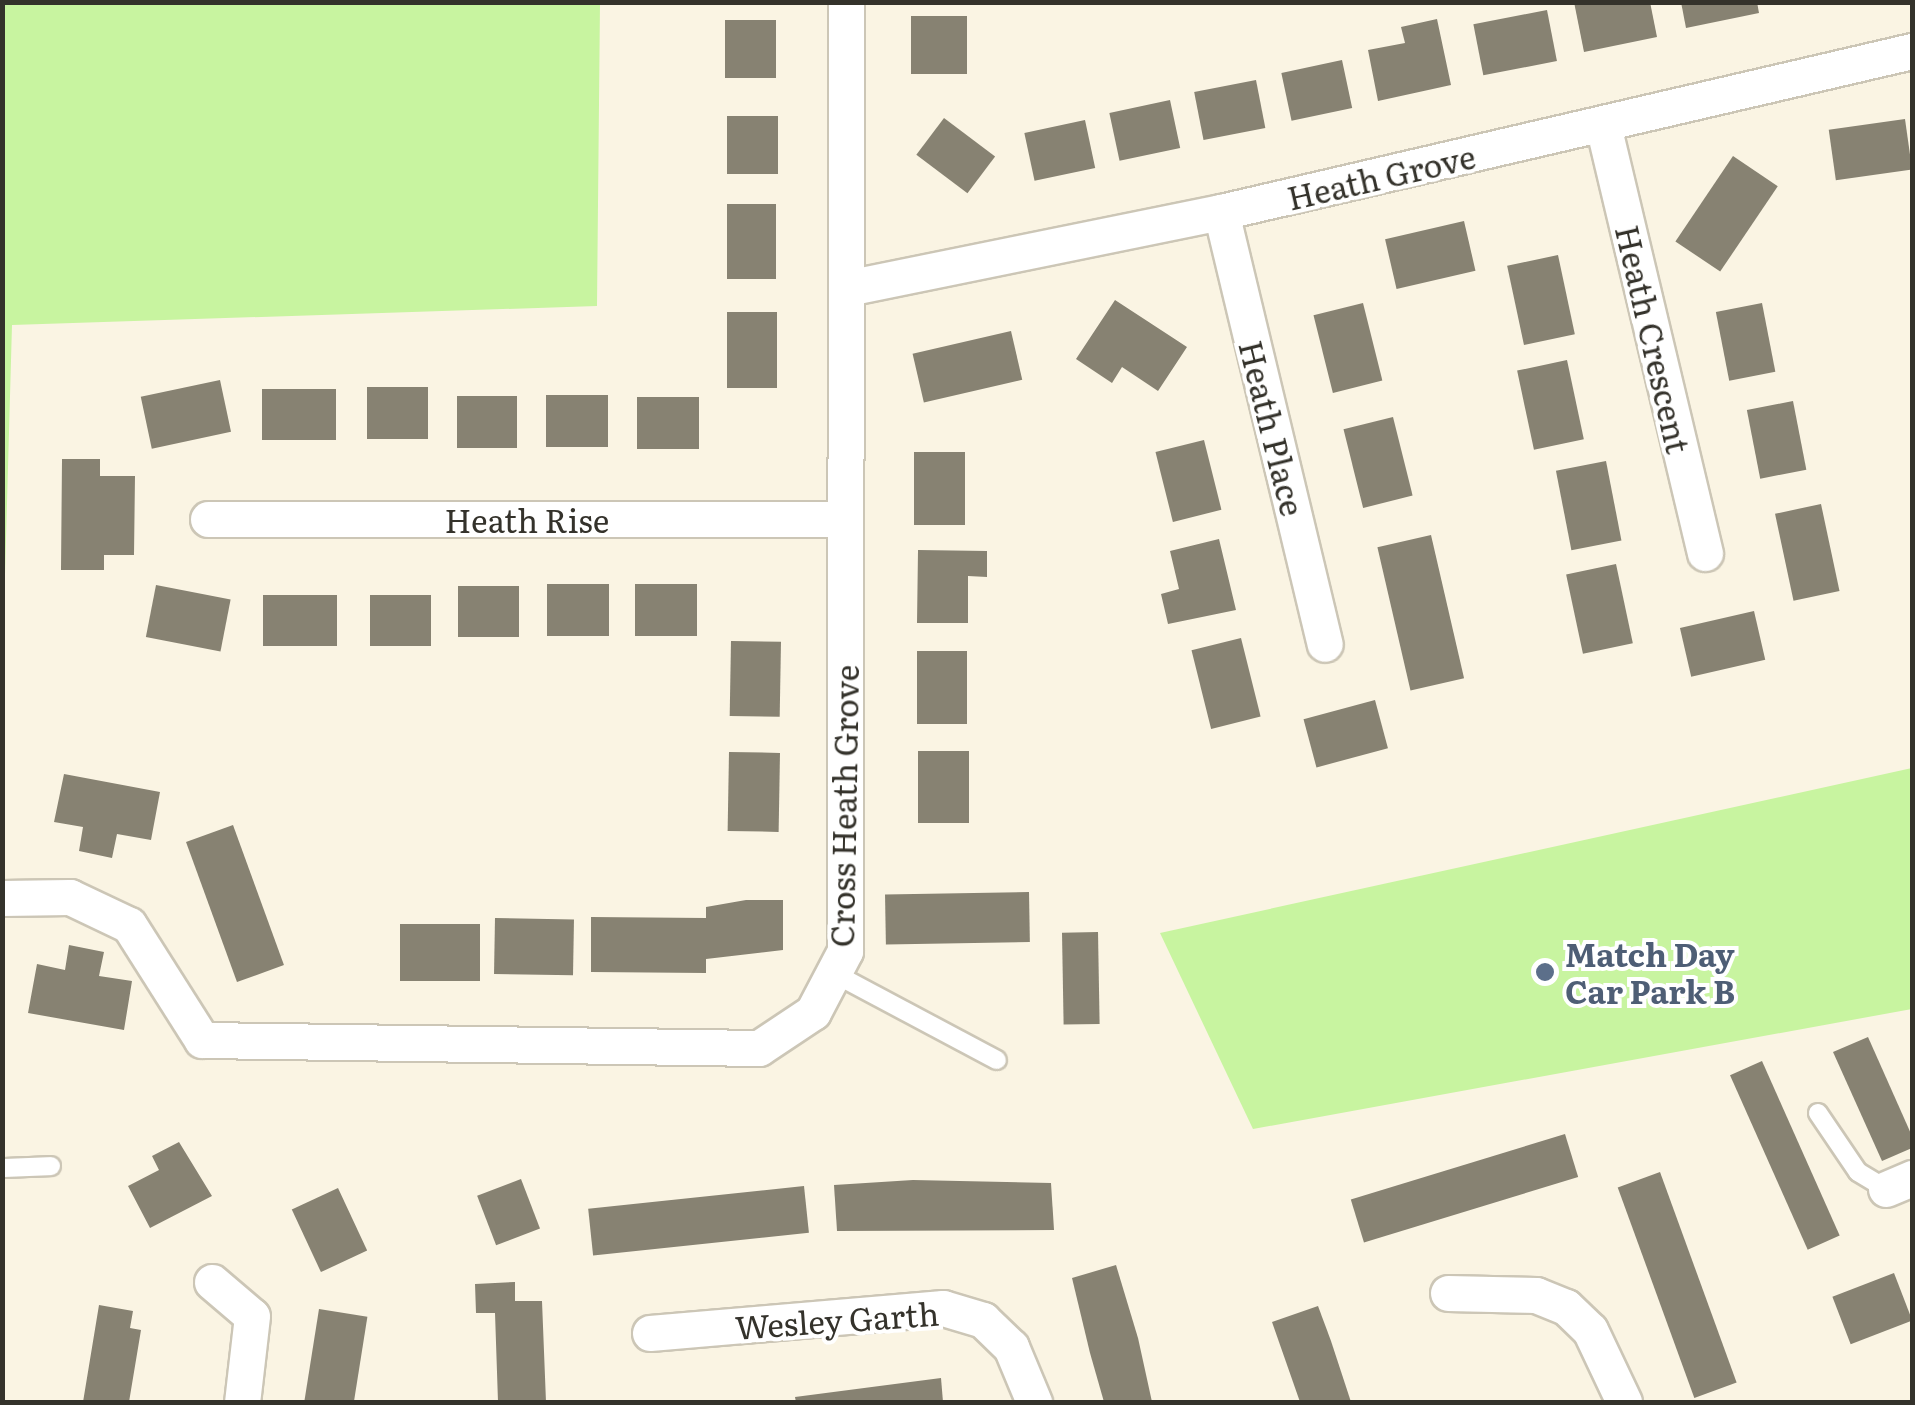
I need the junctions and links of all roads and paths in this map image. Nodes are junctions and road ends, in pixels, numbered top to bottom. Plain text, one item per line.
1 (846, 2) edge
2 (1912, 51) edge
3 (1603, 125) junction
4 (1222, 212) junction
5 (846, 288) junction
6 (208, 519) dead end
7 (846, 519) junction
8 (1705, 553) dead end
9 (1325, 644) dead end
10 (2, 898) edge
11 (837, 975) junction
12 (997, 1060) dead end
13 (1818, 1113) dead end
14 (51, 1166) dead end
15 (2, 1168) edge
16 (1899, 1183) edge
17 (212, 1282) dead end
18 (1448, 1293) dead end
19 (650, 1334) dead end
20 (242, 1402) edge
21 (1034, 1402) edge
22 (1624, 1402) edge

1 - 5 street, Cross Heath Grove
2 - 3 street, Heath Grove
3 - 4 street, Heath Grove
3 - 8 street, Heath Crescent
4 - 5 street, Heath Grove
4 - 9 street, Heath Place
5 - 7 street, Cross Heath Grove
6 - 7 street, Heath Rise
7 - 11 street, Cross Heath Grove
10 - 11 street, Cross Heath Grove
11 - 12 lane
13 - 16 lane
14 - 15 lane
17 - 20 street
18 - 22 street
19 - 21 street, Wesley Garth

